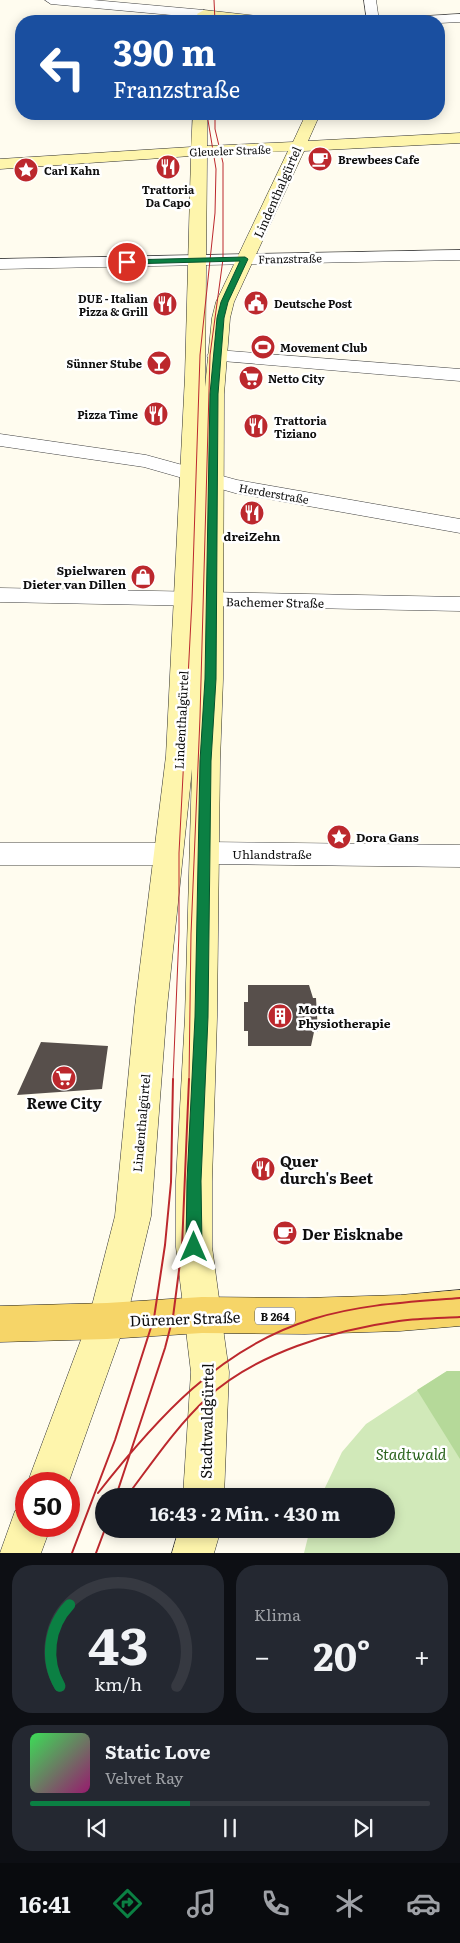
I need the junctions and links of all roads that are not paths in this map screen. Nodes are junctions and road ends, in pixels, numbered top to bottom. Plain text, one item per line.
1 (51, 0) edge
2 (370, 0) edge
3 (246, 10) dead end
4 (204, 12) edge
5 (225, 15) edge
6 (254, 15) edge
7 (372, 15) edge
8 (460, 18) edge
9 (445, 19) edge
10 (200, 120) edge
11 (310, 120) edge
12 (460, 138) edge
13 (297, 146) junction
14 (198, 151) junction
15 (0, 164) edge
16 (460, 255) edge
17 (245, 259) junction
18 (196, 260) junction
19 (0, 264) edge
20 (217, 356) junction
21 (460, 376) edge
22 (0, 440) edge
23 (191, 473) junction
24 (214, 480) junction
25 (460, 526) edge
26 (0, 594) edge
27 (199, 600) junction
28 (460, 604) edge
29 (204, 853) junction
30 (0, 854) edge
31 (168, 854) junction
32 (460, 856) edge
33 (460, 1308) edge
34 (202, 1315) junction
35 (107, 1321) junction
36 (0, 1324) edge
37 (51, 1472) edge
38 (204, 1488) edge
39 (26, 1537) edge
40 (198, 1538) edge
41 (20, 1553) edge
42 (194, 1553) edge

1 - 4 street
2 - 7 street
3 - 6 main road
4 - 5 main road
8 - 9 street
10 - 14 main road, Lindenthalgürtel
11 - 13 main road, Lindenthalgürtel
12 - 13 main road, Gleueler Straße
13 - 14 main road, Gleueler Straße
13 - 17 main road, Lindenthalgürtel
14 - 15 main road, Gleueler Straße
14 - 18 main road, Lindenthalgürtel
16 - 17 street, Franzstraße
17 - 18 street, Franzstraße
17 - 20 main road, Lindenthalgürtel
18 - 19 street, Franzstraße
18 - 23 main road, Lindenthalgürtel
20 - 21 street
20 - 24 main road, Lindenthalgürtel
22 - 23 street, Herderstraße
23 - 24 street, Herderstraße
23 - 27 main road, Lindenthalgürtel
24 - 25 street, Herderstraße
24 - 27 main road, Lindenthalgürtel
26 - 27 street, Bachemer Straße
27 - 28 street, Bachemer Straße
27 - 29 main road, Lindenthalgürtel
27 - 31 main road, Lindenthalgürtel
29 - 32 street, Uhlandstraße
29 - 34 main road, Lindenthalgürtel
30 - 31 street
31 - 35 main road, Lindenthalgürtel
33 - 34 main road, Dürener Straße / B 264
34 - 35 main road, Dürener Straße / B 264
34 - 38 main road, Stadtwaldgürtel
35 - 36 main road, Dürener Straße / B 264
35 - 37 main road
39 - 41 main road
40 - 42 main road

